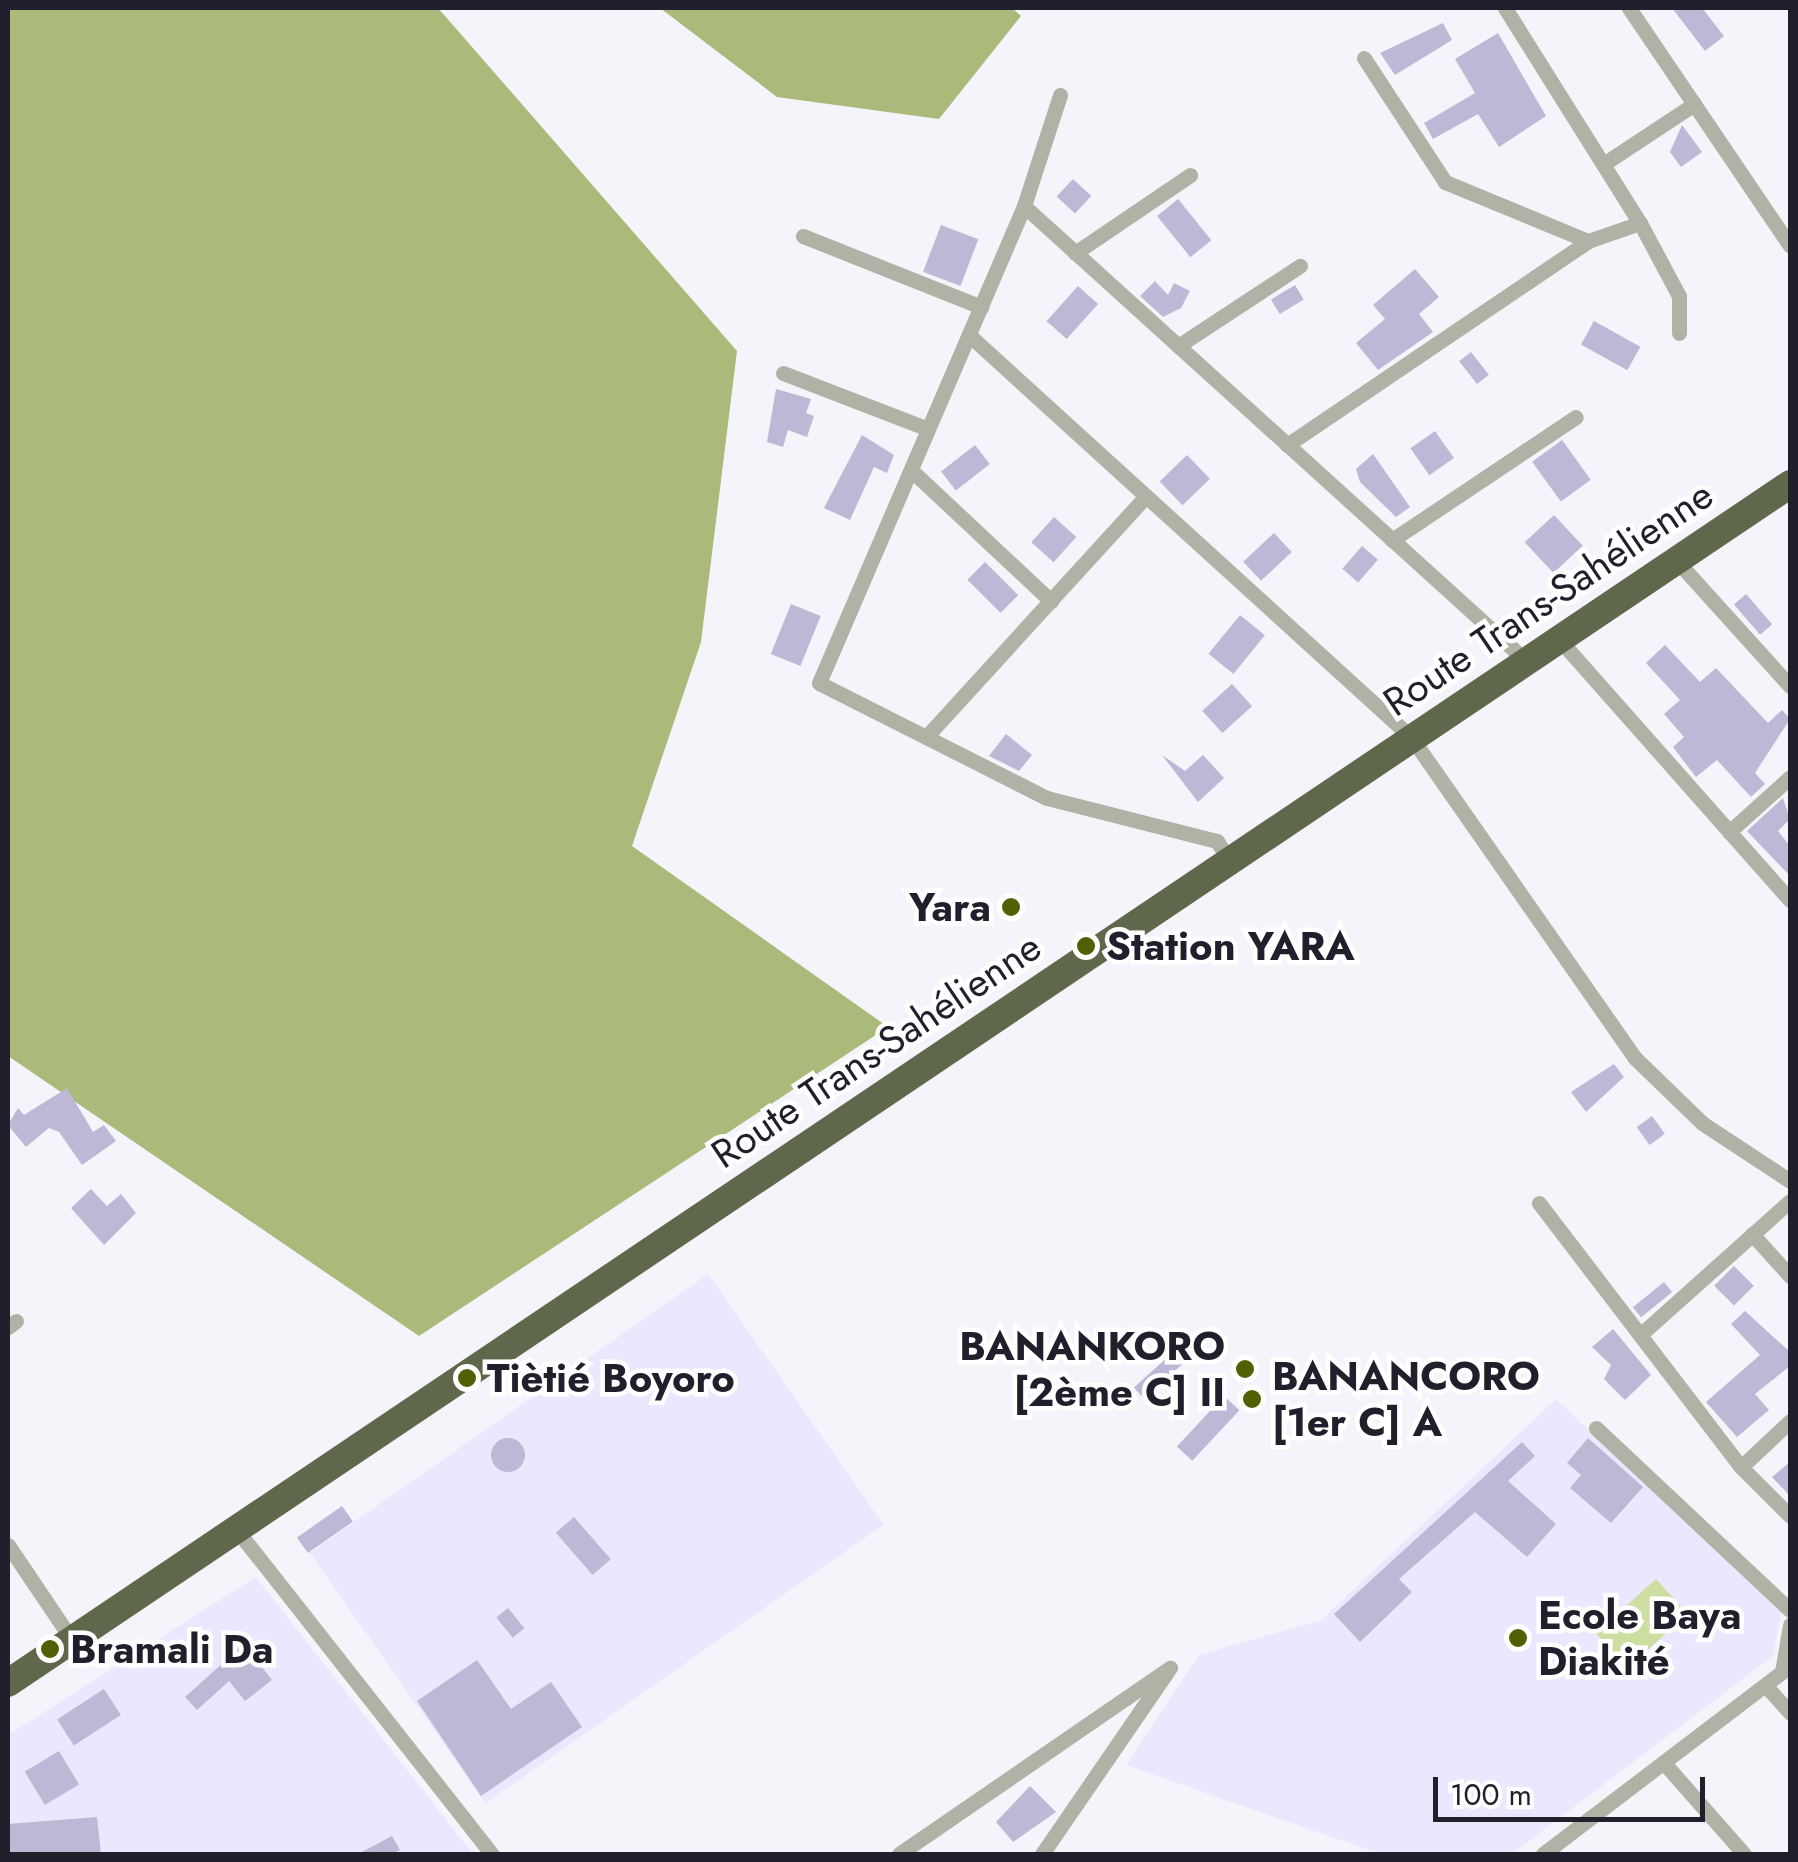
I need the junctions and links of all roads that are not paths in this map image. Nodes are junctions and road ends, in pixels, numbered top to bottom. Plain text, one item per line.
1 (1505, 8) edge
2 (1629, 8) edge
3 (1364, 58) dead end
4 (1060, 95) dead end
5 (1694, 104) junction
6 (1605, 163) junction
7 (1190, 176) dead end
8 (1024, 206) junction
9 (1640, 223) junction
10 (803, 236) dead end
11 (1588, 241) junction
12 (1790, 246) edge
13 (1075, 253) junction
14 (1300, 266) dead end
15 (981, 308) junction
16 (1679, 332) dead end
17 (969, 335) junction
18 (1178, 346) junction
19 (783, 373) dead end
20 (1576, 417) dead end
21 (928, 428) junction
22 (1287, 445) junction
23 (911, 470) junction
24 (1790, 484) edge
25 (1146, 496) junction
26 (1392, 540) junction
27 (1676, 560) junction
28 (1051, 601) junction
29 (1558, 638) junction
30 (1525, 660) junction
31 (1790, 686) edge
32 (926, 737) junction
33 (1411, 737) junction
34 (1790, 777) edge
35 (1730, 832) junction
36 (1229, 860) junction
37 (1790, 900) edge
38 (1790, 1181) edge
39 (1790, 1201) edge
40 (1540, 1202) dead end
41 (1752, 1234) junction
42 (1790, 1276) edge
43 (1640, 1335) junction
44 (1790, 1421) edge
45 (1596, 1428) dead end
46 (1741, 1467) junction
47 (1790, 1516) edge
48 (236, 1529) junction
49 (8, 1544) edge
50 (1790, 1605) edge
51 (1790, 1625) edge
52 (72, 1640) junction
53 (8, 1683) edge
54 (1765, 1685) junction
55 (1790, 1713) edge
56 (1664, 1763) junction
57 (1740, 1853) edge
58 (492, 1854) edge
59 (900, 1854) edge
60 (1042, 1854) edge
61 (1543, 1854) edge

1 - 6 street
2 - 5 street
3 - 11 street
4 - 8 street
5 - 6 street
5 - 12 street
6 - 9 street
7 - 13 street
8 - 13 street
8 - 15 street
9 - 11 street
9 - 16 street
10 - 15 street
11 - 22 street
13 - 18 street
14 - 18 street
15 - 17 street
17 - 21 street
17 - 25 street
18 - 22 street
19 - 21 street
20 - 26 street
21 - 23 street
22 - 26 street
23 - 28 street
23 - 32 street
24 - 27 highway, Route Trans-Sahélienne
25 - 28 street
25 - 33 street
26 - 30 street
27 - 29 highway, Route Trans-Sahélienne
27 - 31 street
28 - 32 street
29 - 30 highway, Route Trans-Sahélienne
29 - 35 street
30 - 33 highway, Route Trans-Sahélienne
32 - 36 street
33 - 36 highway, Route Trans-Sahélienne
33 - 38 street
34 - 35 street
35 - 37 street
36 - 48 highway, Route Trans-Sahélienne
39 - 41 street
40 - 43 street
41 - 42 street
41 - 43 street
43 - 46 street
44 - 46 street
45 - 50 street
46 - 47 street
48 - 52 highway, Route Trans-Sahélienne
48 - 58 street
49 - 52 street
51 - 54 street
52 - 53 highway, Route Trans-Sahélienne
54 - 55 street
54 - 56 street
56 - 57 street
56 - 61 street
59 - 60 street

